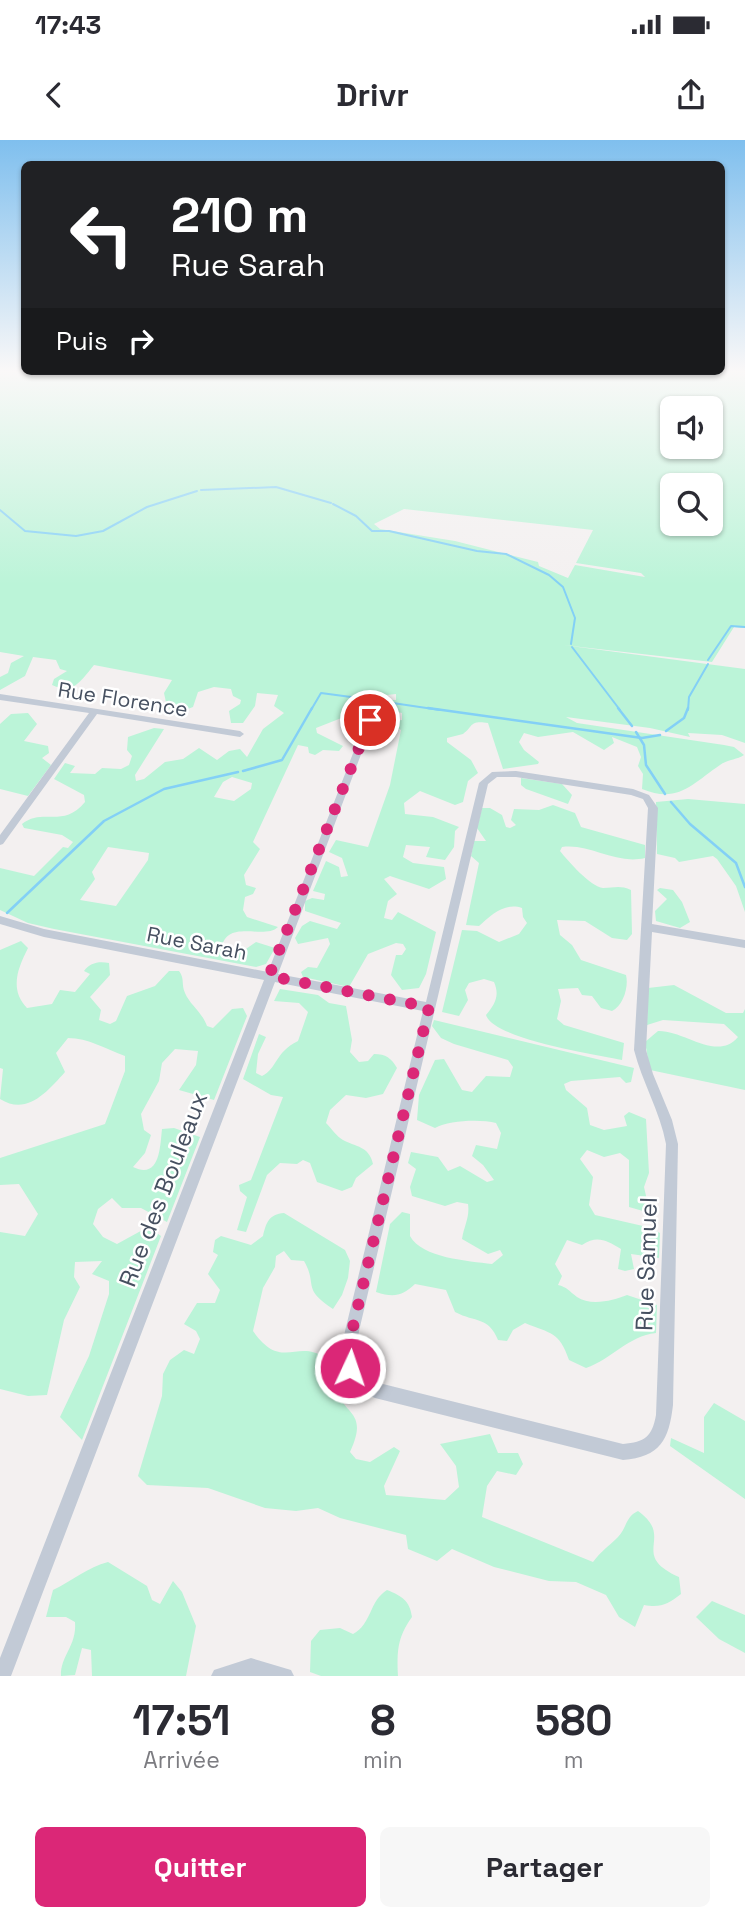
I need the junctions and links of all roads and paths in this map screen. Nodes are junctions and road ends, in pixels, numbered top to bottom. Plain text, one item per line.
1 (0, 697) edge
2 (94, 712) junction
3 (370, 720) dead end
4 (240, 734) dead end
5 (0, 842) edge
6 (0, 920) edge
7 (646, 927) junction
8 (745, 944) edge
9 (269, 976) junction
10 (429, 1007) junction
11 (2, 1676) edge
12 (220, 1676) edge
13 (285, 1676) edge

1 - 2 street, Rue Florence
2 - 4 street, Rue Florence
2 - 5 street
3 - 9 street, Rue des Bouleaux
6 - 9 street, Rue Sarah
7 - 8 street
7 - 10 street, Rue Samuel
7 - 10 street, Rue Samuel
9 - 10 street, Rue Sarah
9 - 11 street, Rue des Bouleaux
12 - 13 street

